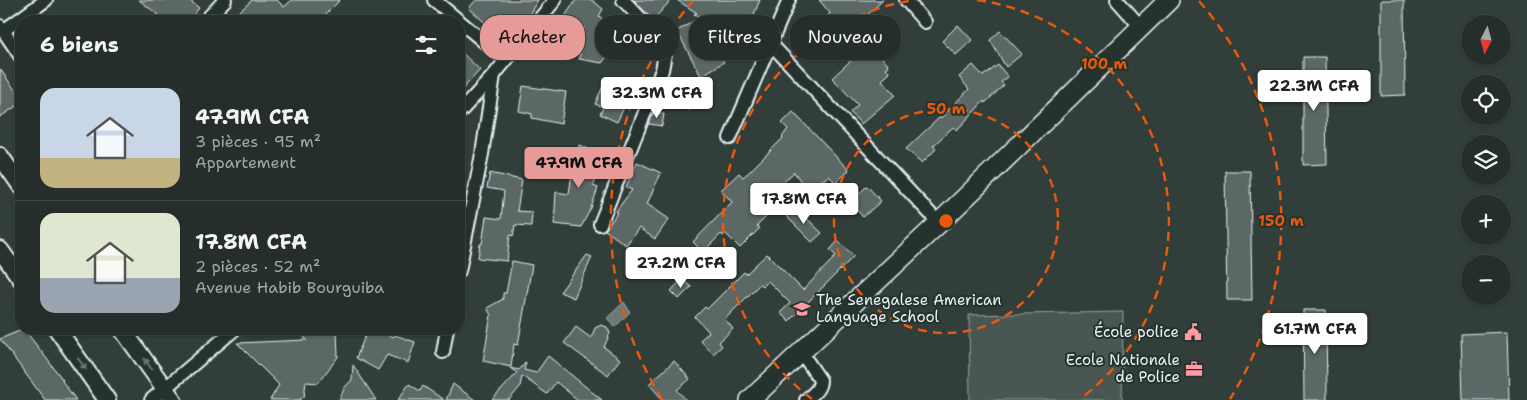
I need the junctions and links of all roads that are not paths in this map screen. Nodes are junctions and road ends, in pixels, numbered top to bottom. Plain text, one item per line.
1 (46, 0) edge
2 (224, 0) edge
3 (434, 0) edge
4 (555, 0) edge
5 (623, 0) edge
6 (789, 0) edge
7 (906, 0) edge
8 (1117, 0) edge
9 (1169, 0) edge
10 (22, 15) edge
11 (210, 15) edge
12 (452, 15) edge
13 (543, 15) edge
14 (15, 20) edge
15 (780, 21) edge
16 (925, 22) dead end
17 (465, 26) edge
18 (1141, 27) junction
19 (2, 28) edge
20 (480, 38) edge
21 (15, 48) edge
22 (780, 55) edge
23 (506, 60) edge
24 (763, 60) edge
25 (494, 75) junction
26 (465, 106) edge
27 (730, 138) dead end
28 (0, 156) edge
29 (15, 176) edge
30 (939, 223) junction
31 (600, 224) dead end
32 (465, 240) edge
33 (0, 250) edge
34 (15, 271) edge
35 (61, 335) edge
36 (126, 335) edge
37 (229, 335) edge
38 (446, 335) edge
39 (443, 352) dead end
40 (801, 352) junction
41 (169, 394) edge
42 (108, 400) edge
43 (151, 400) edge
44 (750, 400) edge
45 (806, 400) edge

1 - 10 street
2 - 11 street
3 - 12 street
4 - 13 street
5 - 31 street
6 - 15 street
7 - 16 street
8 - 18 street
9 - 18 main road
14 - 19 street
17 - 20 street
18 - 30 main road
19 - 21 street
22 - 30 street
23 - 25 street
24 - 27 street
25 - 26 street
25 - 32 street
28 - 29 street
30 - 40 main road
33 - 34 street
35 -> 42 street
41 -> 36 street
37 - 41 street
38 - 39 street
40 - 44 main road
40 - 45 street
41 - 43 street

